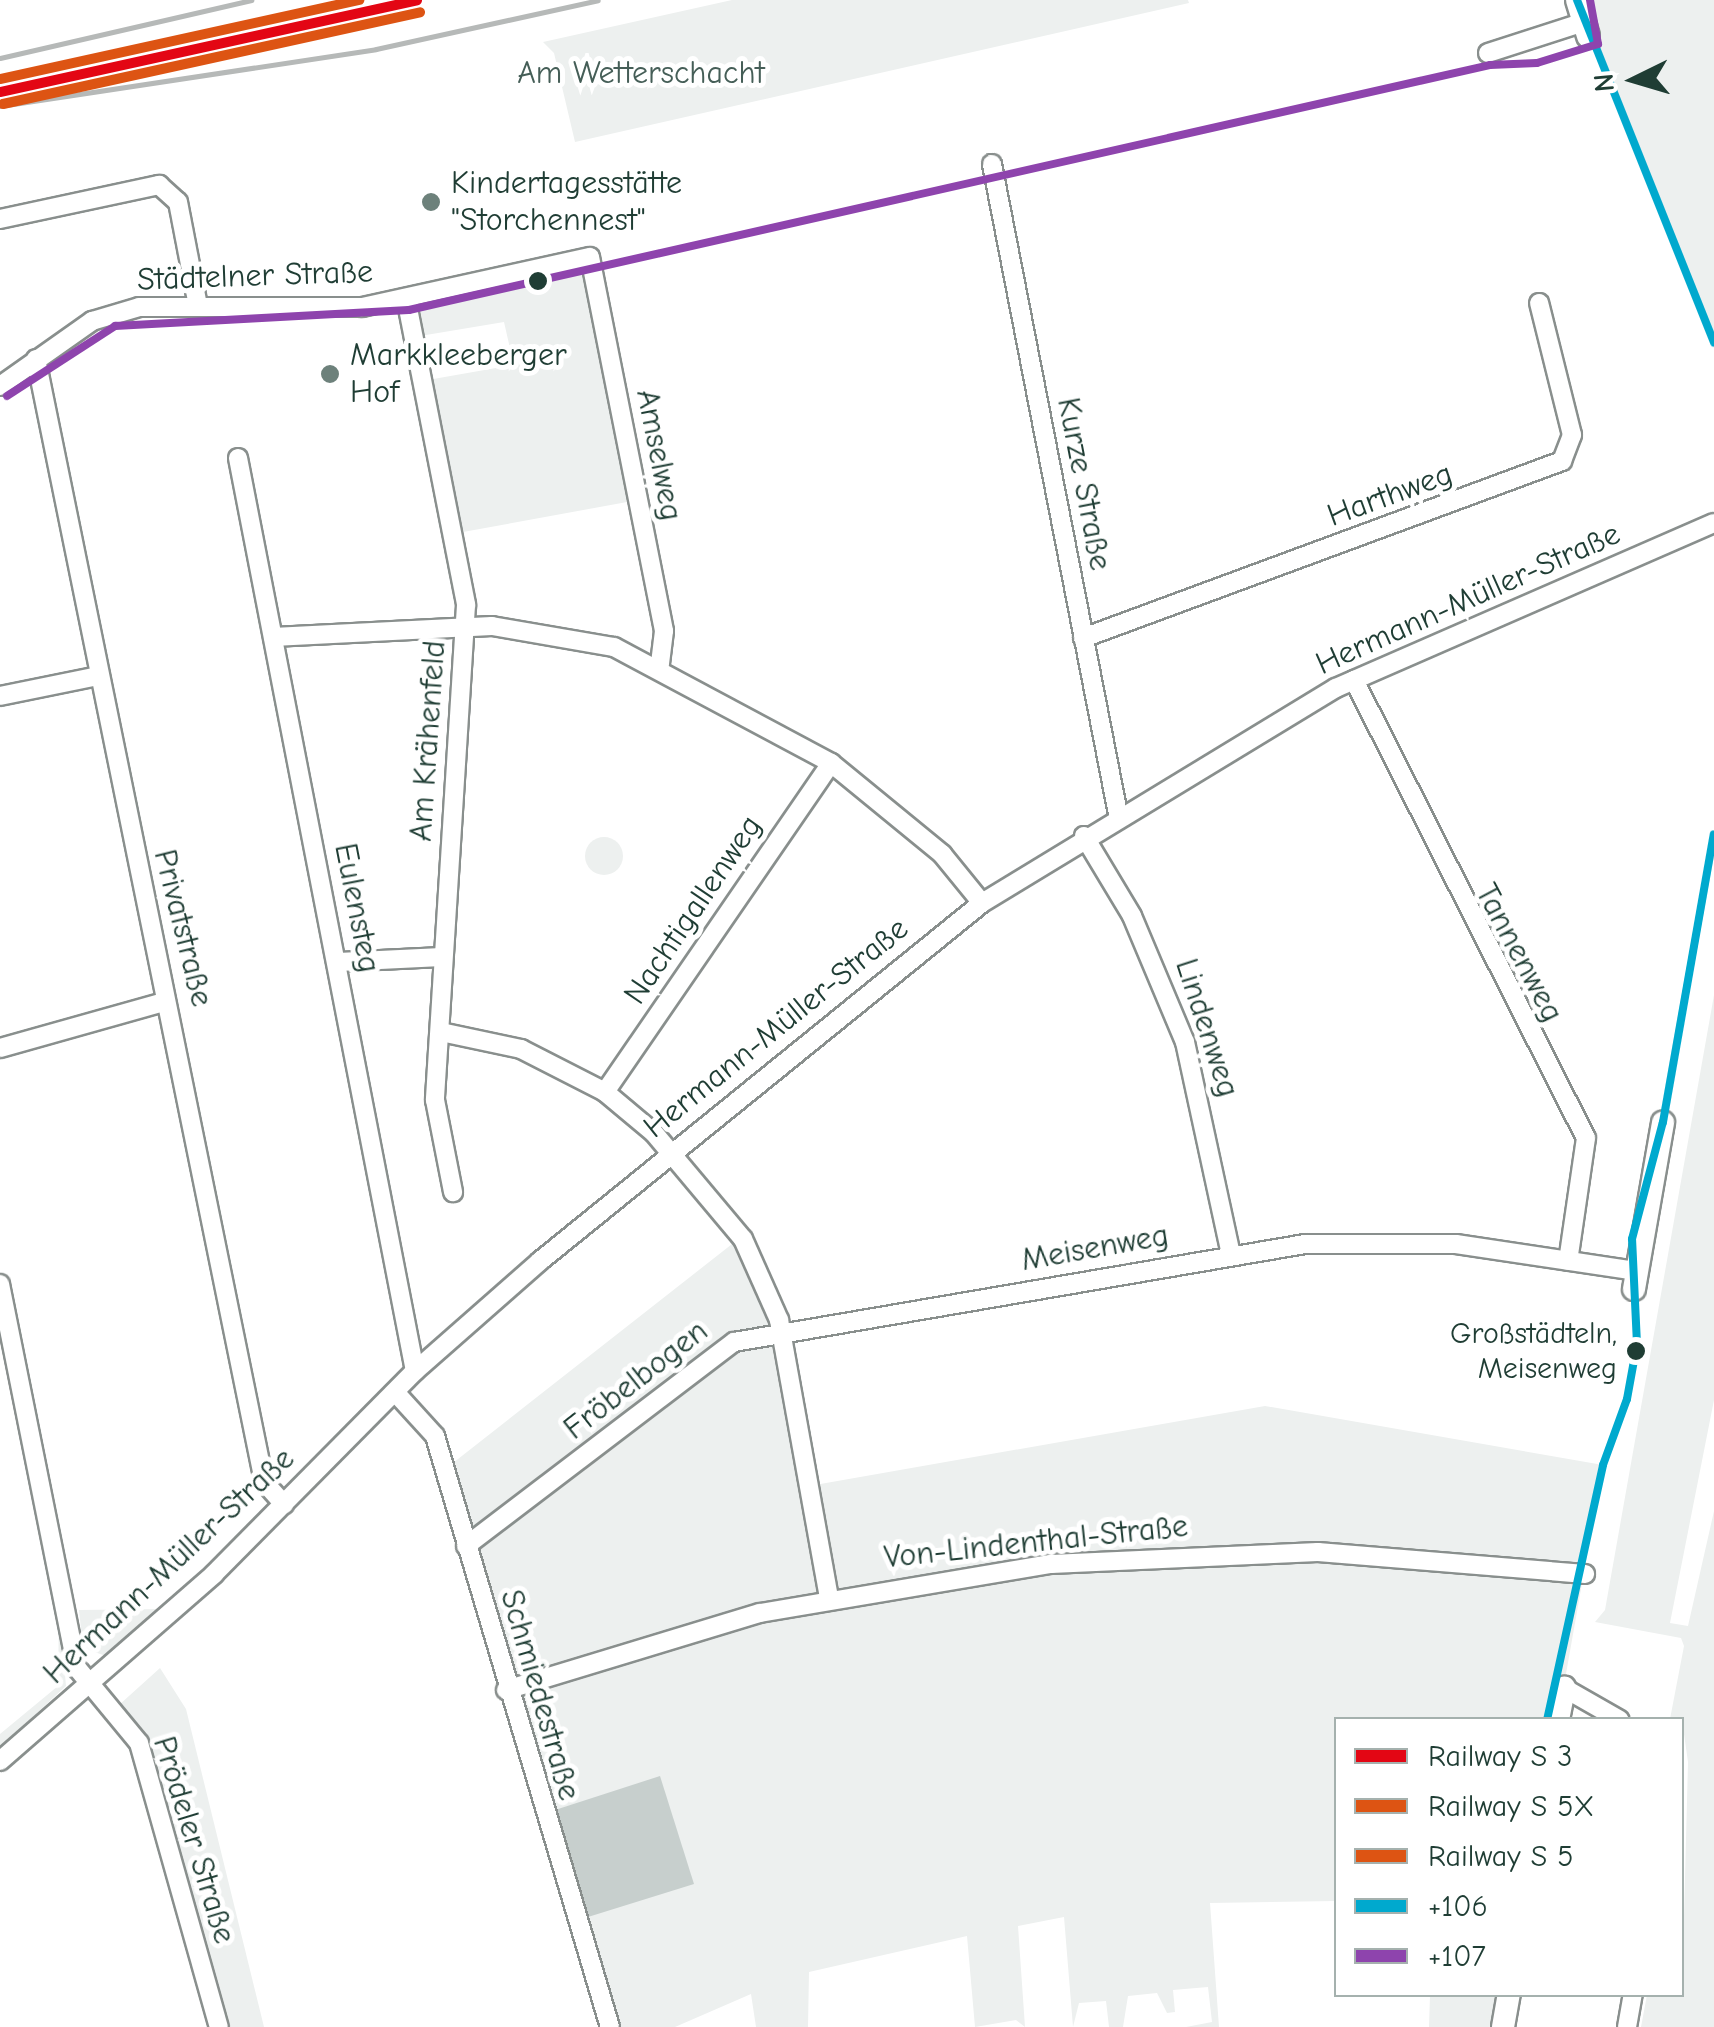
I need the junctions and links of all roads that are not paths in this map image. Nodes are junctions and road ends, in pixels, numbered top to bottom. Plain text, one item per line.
1 (1583, 20) edge
2 (1488, 53) dead end
3 (992, 164) dead end
4 (0, 220) edge
5 (590, 257) joint
6 (406, 298) junction
7 (1539, 302) dead end
8 (198, 306) junction
9 (36, 360) junction
10 (0, 386) edge
11 (238, 458) dead end
12 (1714, 524) edge
13 (466, 629) junction
14 (272, 637) junction
15 (1083, 638) junction
16 (660, 665) junction
17 (98, 676) junction
18 (1354, 680) junction
19 (0, 696) edge
20 (831, 763) junction
21 (1118, 814) junction
22 (1084, 836) junction
23 (982, 903) junction
24 (443, 957) junction
25 (337, 962) junction
26 (164, 1002) junction
27 (442, 1032) junction
28 (0, 1048) edge
29 (605, 1092) junction
30 (1663, 1122) dead end
31 (668, 1151) junction
32 (453, 1192) dead end
33 (1231, 1254) junction
34 (1568, 1261) junction
35 (1636, 1280) joint
36 (0, 1284) edge
37 (782, 1335) junction
38 (415, 1370) junction
39 (394, 1392) junction
40 (284, 1504) junction
41 (466, 1546) junction
42 (1585, 1574) dead end
43 (829, 1598) junction
44 (87, 1684) junction
45 (1564, 1688) joint
46 (506, 1690) junction
47 (1559, 1717) edge
48 (1615, 1717) edge
49 (0, 1761) edge
50 (1508, 1997) edge
51 (1632, 1997) edge
52 (219, 2027) edge
53 (610, 2027) edge
54 (1503, 2027) edge
55 (1627, 2027) edge

1 - 2 street
3 - 15 street, Kurze Straße
4 - 8 street
5 - 6 street, Städtelner Straße
5 - 16 street, Amselweg
6 - 8 street, Städtelner Straße
6 - 13 street, Am Krähenfeld
7 - 15 street, Harthweg
8 - 9 street, Städtelner Straße
9 - 10 street, Städtelner Straße
9 - 17 street, Privatstraße
11 - 14 street, Eulensteg
12 - 18 street, Hermann-Müller-Straße
13 - 14 street
13 - 16 street
13 - 24 street, Am Krähenfeld
14 - 25 street, Eulensteg
15 - 21 street, Kurze Straße
16 - 20 street
17 - 19 street
17 - 26 street, Privatstraße
18 - 21 street, Hermann-Müller-Straße
18 - 34 street, Tannenweg
20 - 23 street
20 - 29 street, Nachtigallenweg
21 - 22 street, Hermann-Müller-Straße
22 - 23 street, Hermann-Müller-Straße
22 - 33 street, Lindenweg
23 - 31 street, Hermann-Müller-Straße
24 - 25 street
24 - 27 street, Am Krähenfeld
25 - 38 street, Eulensteg
26 - 28 street
26 - 40 street, Privatstraße
27 - 29 street
27 - 32 street, Am Krähenfeld
29 - 31 street
30 - 35 main road
31 - 37 street
31 - 38 street, Hermann-Müller-Straße
33 - 34 street, Meisenweg
33 - 37 street, Meisenweg
34 - 35 street, Meisenweg
36 - 44 street
37 - 41 street, Fröbelbogen
37 - 43 street
38 - 39 street, Hermann-Müller-Straße
39 - 40 street, Hermann-Müller-Straße
39 - 41 street, Schmiedestraße
40 - 44 street, Hermann-Müller-Straße
41 - 46 street, Schmiedestraße
42 - 43 street, Von-Lindenthal-Straße
43 - 46 street, Von-Lindenthal-Straße
44 - 49 street, Hermann-Müller-Straße
44 - 52 street, Prödeler Straße
45 - 47 main road
45 - 48 street
46 - 53 street, Schmiedestraße
50 - 54 main road
51 - 55 street

